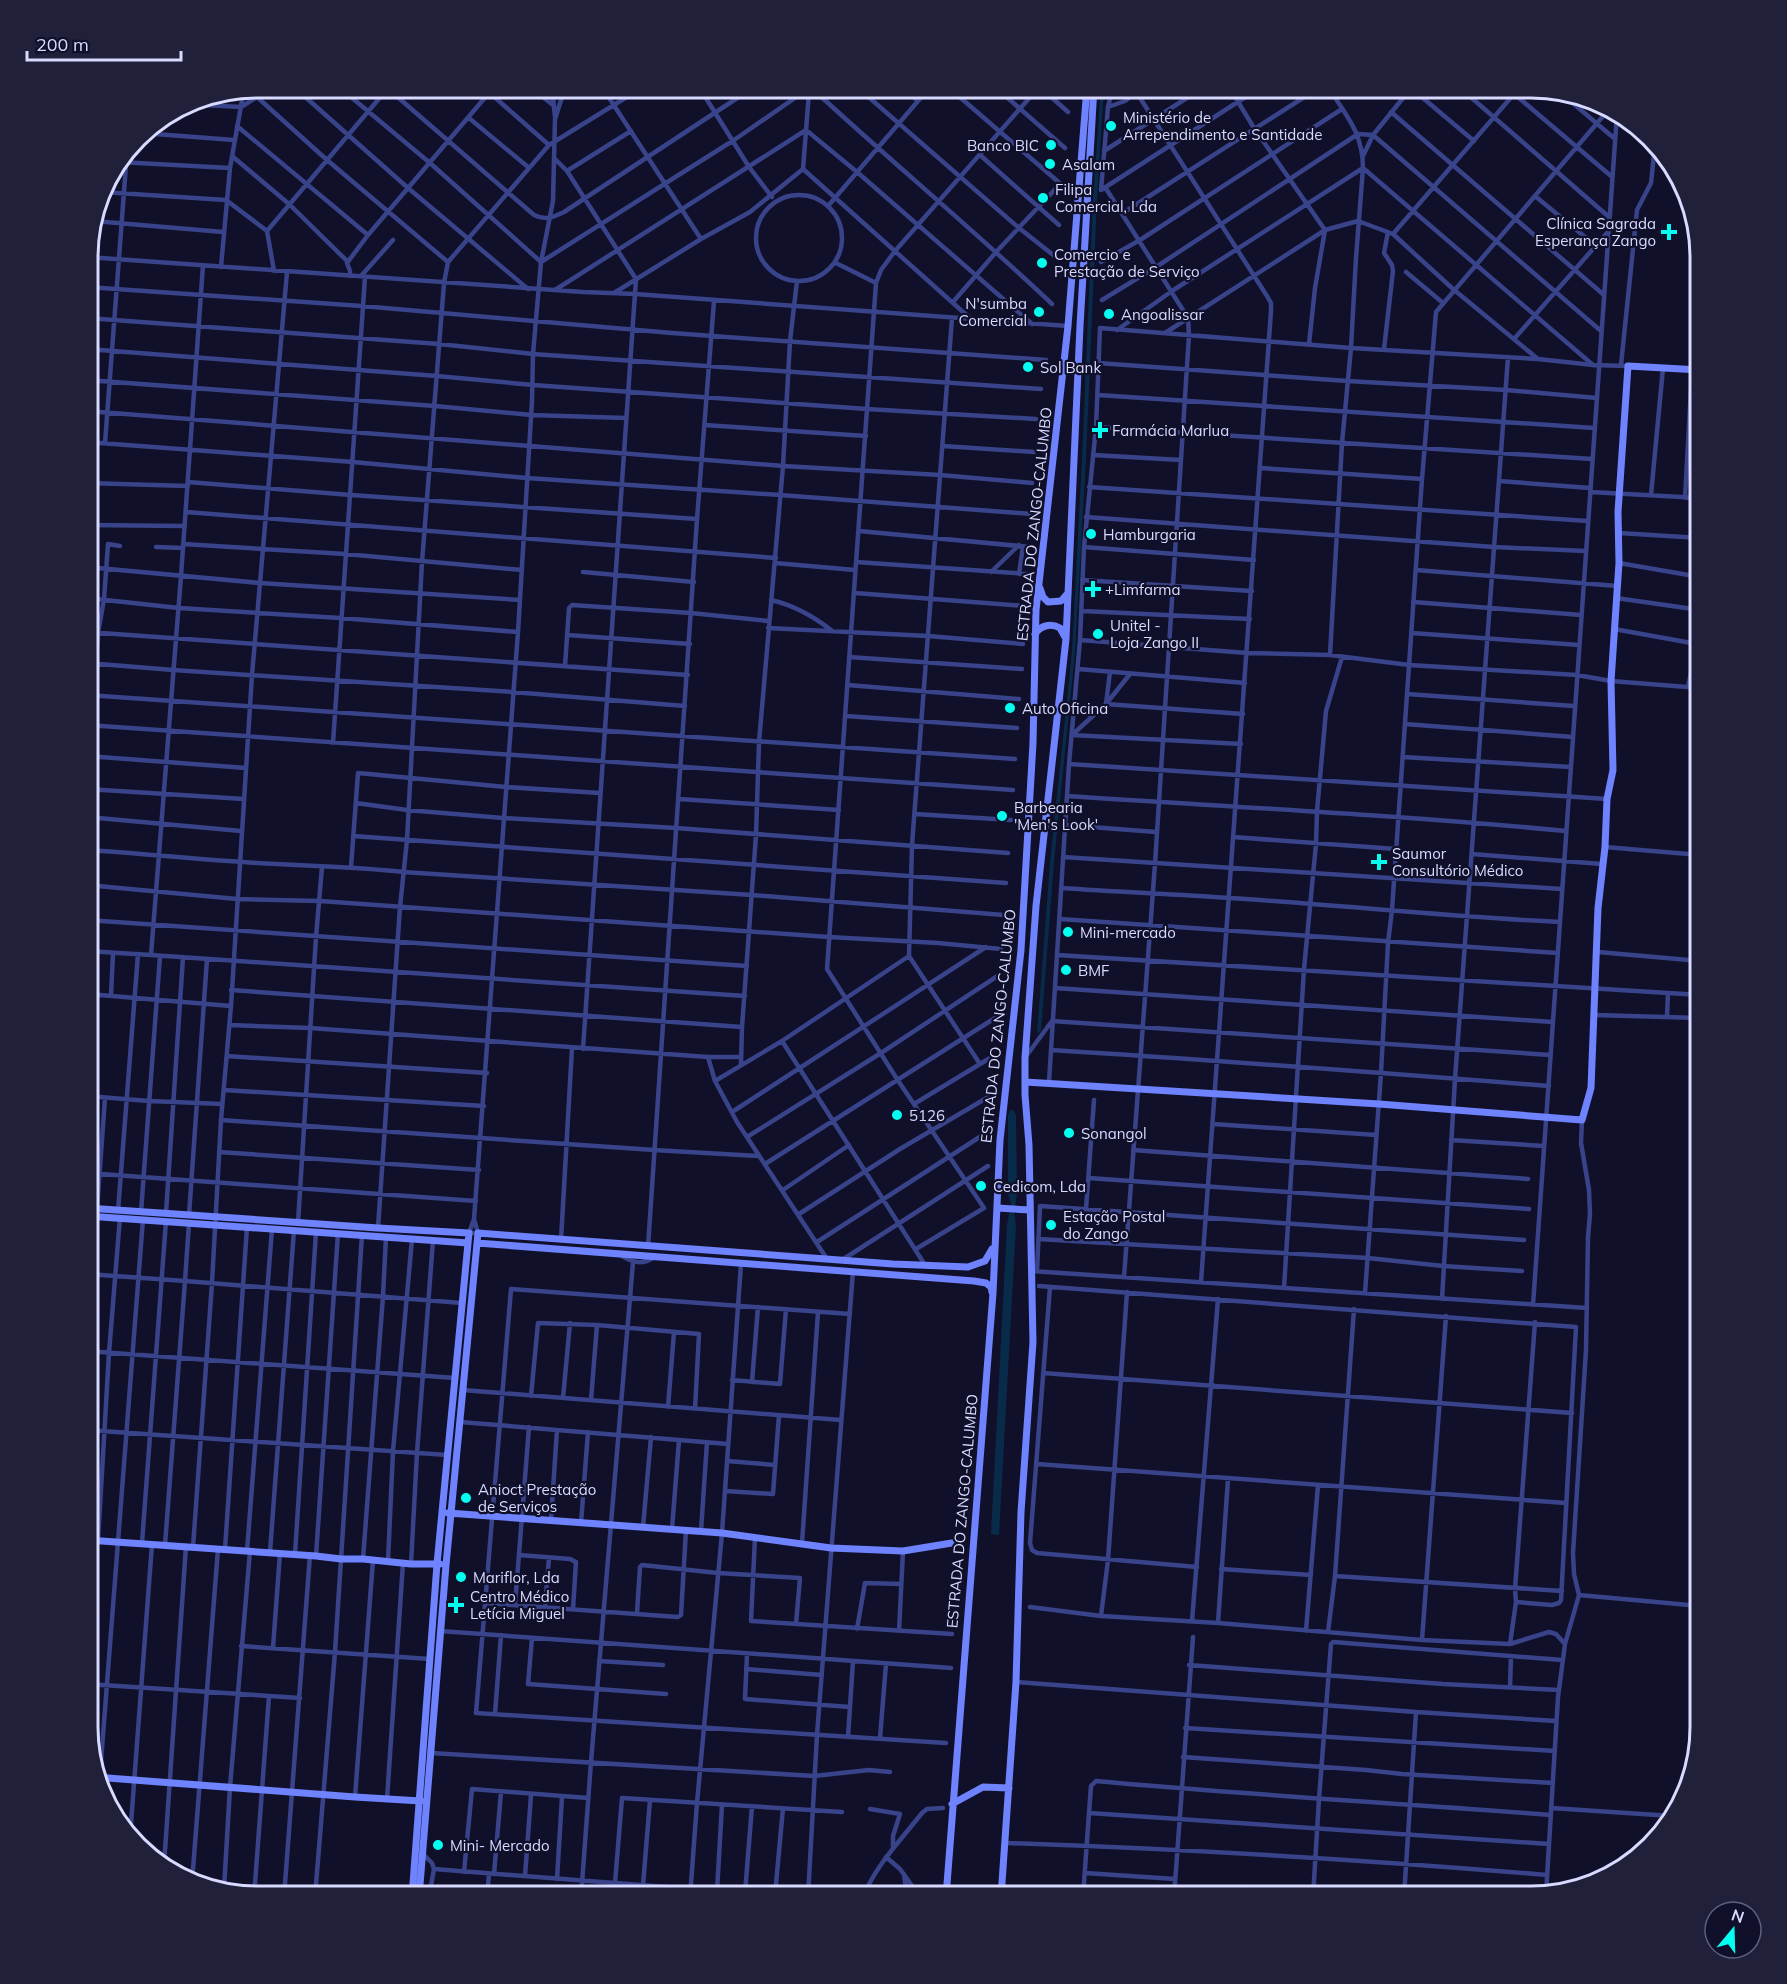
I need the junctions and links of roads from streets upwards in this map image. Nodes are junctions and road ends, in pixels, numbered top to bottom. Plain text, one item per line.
1 (254, 98) edge
2 (257, 98) edge
3 (306, 98) edge
4 (352, 98) edge
5 (379, 98) edge
6 (401, 98) edge
7 (485, 98) edge
8 (495, 98) edge
9 (544, 98) edge
10 (552, 98) edge
11 (562, 98) edge
12 (609, 98) edge
13 (625, 98) edge
14 (706, 98) edge
15 (738, 98) edge
16 (794, 98) edge
17 (806, 98) edge
18 (823, 98) edge
19 (870, 98) edge
20 (915, 98) edge
21 (921, 98) edge
22 (961, 98) edge
23 (1007, 98) edge
24 (1030, 98) edge
25 (1052, 98) edge
26 (1086, 98) edge
27 (1093, 98) edge
28 (1110, 98) edge
29 (1127, 98) edge
30 (1140, 98) edge
31 (1187, 98) edge
32 (1236, 98) edge
33 (1244, 98) edge
34 (1302, 98) edge
35 (1335, 98) edge
36 (1403, 98) edge
37 (1424, 98) edge
38 (1471, 98) edge
39 (1511, 98) edge
40 (1519, 98) edge
41 (242, 99) edge
42 (918, 101) junction
43 (1238, 102) junction
44 (1574, 104) edge
45 (209, 105) edge
46 (553, 105) junction
47 (614, 105) junction
48 (241, 107) junction
49 (1108, 107) junction
50 (1342, 109) junction
51 (1020, 110) junction
52 (368, 111) junction
53 (1068, 112) dead end
54 (1390, 112) junction
55 (716, 113) junction
56 (1604, 116) edge
57 (469, 117) junction
58 (1494, 118) junction
59 (555, 119) junction
60 (1154, 119) junction
61 (899, 123) junction
62 (1616, 123) edge
63 (1597, 124) junction
64 (237, 126) junction
65 (1254, 128) junction
66 (631, 130) junction
67 (806, 130) junction
68 (1000, 132) junction
69 (156, 134) edge
70 (1358, 134) junction
71 (347, 135) junction
72 (1372, 135) junction
73 (1615, 139) junction
74 (234, 140) junction
75 (449, 140) junction
76 (734, 140) junction
77 (1474, 141) junction
78 (556, 142) junction
79 (549, 145) junction
80 (1171, 145) junction
81 (1577, 147) junction
82 (877, 148) junction
83 (1065, 148) dead end
84 (1104, 151) junction
85 (980, 155) junction
86 (1272, 155) junction
87 (232, 156) junction
88 (648, 156) junction
89 (1363, 156) junction
90 (1654, 156) edge
91 (555, 159) junction
92 (327, 160) junction
93 (128, 163) edge
94 (430, 163) junction
95 (1454, 164) junction
96 (126, 166) edge
97 (749, 166) junction
98 (528, 167) junction
99 (230, 168) junction
100 (1363, 168) junction
101 (803, 169) junction
102 (567, 171) junction
103 (1187, 171) junction
104 (1556, 171) junction
105 (857, 172) junction
106 (1611, 176) junction
107 (961, 177) junction
108 (1290, 180) junction
109 (666, 183) junction
110 (306, 184) junction
111 (1105, 187) junction
112 (1434, 188) junction
113 (408, 189) junction
114 (508, 191) junction
115 (111, 193) edge
116 (124, 194) junction
117 (771, 196) junction
118 (1535, 196) junction
119 (585, 198) junction
120 (835, 198) junction
121 (1204, 198) junction
122 (226, 200) junction
123 (776, 202) junction
124 (938, 202) junction
125 (289, 204) junction
126 (1307, 204) junction
127 (828, 206) junction
128 (1038, 207) junction
129 (681, 208) junction
130 (1413, 211) junction
131 (388, 212) junction
132 (1123, 213) junction
133 (488, 214) junction
134 (1516, 218) junction
135 (1609, 218) junction
136 (549, 219) junction
137 (1358, 221) junction
138 (102, 222) edge
139 (122, 223) junction
140 (602, 224) junction
141 (1222, 224) junction
142 (918, 225) junction
143 (1059, 225) dead end
144 (1019, 228) junction
145 (1325, 230) junction
146 (267, 231) junction
147 (223, 232) junction
148 (1608, 232) junction
149 (1390, 233) junction
150 (368, 235) junction
151 (468, 238) junction
152 (701, 239) junction
153 (393, 240) dead end
154 (1140, 240) junction
155 (1496, 240) junction
156 (1596, 246) junction
157 (1238, 249) junction
158 (618, 250) junction
159 (895, 251) junction
160 (997, 251) junction
161 (98, 258) edge
162 (1057, 258) dead end
163 (119, 260) junction
164 (348, 262) junction
165 (448, 262) junction
166 (541, 262) junction
167 (836, 262) junction
168 (1101, 262) dead end
169 (1475, 264) junction
170 (203, 265) junction
171 (221, 267) junction
172 (1156, 267) junction
173 (1575, 270) junction
174 (274, 271) junction
175 (287, 272) junction
176 (1406, 272) dead end
177 (976, 275) junction
178 (350, 276) junction
179 (1254, 276) junction
180 (363, 277) junction
181 (636, 279) junction
182 (797, 281) junction
183 (876, 282) junction
184 (444, 283) junction
185 (98, 288) edge
186 (528, 288) junction
187 (117, 289) junction
188 (539, 289) junction
189 (554, 290) junction
190 (1453, 290) junction
191 (1172, 291) junction
192 (614, 293) junction
193 (1555, 293) junction
194 (635, 294) junction
195 (201, 295) junction
196 (1604, 295) junction
197 (1102, 300) dead end
198 (284, 301) junction
199 (714, 301) junction
200 (953, 302) junction
201 (1443, 303) junction
202 (1052, 304) dead end
203 (362, 306) junction
204 (793, 307) junction
205 (442, 312) junction
206 (874, 313) junction
207 (1535, 316) junction
208 (952, 318) junction
209 (1188, 318) junction
210 (98, 319) edge
211 (972, 320) junction
212 (116, 321) junction
213 (536, 321) junction
214 (1032, 324) junction
215 (1068, 326) junction
216 (199, 327) junction
217 (632, 329) junction
218 (1117, 330) junction
219 (1601, 331) junction
220 (282, 332) junction
221 (1165, 333) junction
222 (711, 335) junction
223 (1189, 335) junction
224 (360, 338) junction
225 (1514, 339) junction
226 (790, 341) junction
227 (1269, 342) junction
228 (440, 344) junction
229 (1309, 344) junction
230 (872, 346) junction
231 (1351, 348) junction
232 (1384, 349) junction
233 (98, 350) edge
234 (113, 351) junction
235 (949, 352) junction
236 (1431, 352) junction
237 (533, 354) junction
238 (1508, 357) junction
239 (197, 359) junction
240 (1538, 359) junction
241 (630, 360) junction
242 (1046, 360) dead end
243 (1098, 363) junction
244 (279, 365) junction
245 (709, 365) junction
246 (1596, 365) junction
247 (1624, 365) junction
248 (1663, 368) junction
249 (1188, 369) junction
250 (358, 370) junction
251 (1690, 370) edge
252 (789, 371) junction
253 (1267, 374) junction
254 (437, 376) junction
255 (870, 377) junction
256 (98, 381) edge
257 (1347, 381) junction
258 (110, 382) junction
259 (947, 382) junction
260 (533, 386) junction
261 (1429, 386) junction
262 (194, 387) junction
263 (1041, 389) dead end
264 (1506, 390) junction
265 (628, 391) junction
266 (276, 395) junction
267 (1098, 395) junction
268 (707, 397) junction
269 (1597, 398) junction
270 (357, 400) junction
271 (1186, 401) junction
272 (786, 403) junction
273 (435, 406) junction
274 (1264, 406) junction
275 (867, 409) junction
276 (1344, 411) junction
277 (98, 412) edge
278 (107, 412) junction
279 (946, 413) junction
280 (531, 415) junction
281 (1427, 416) junction
282 (192, 418) junction
283 (626, 418) junction
284 (1036, 419) dead end
285 (1503, 422) junction
286 (705, 424) junction
287 (273, 425) junction
288 (1096, 427) junction
289 (1594, 428) junction
290 (785, 430) junction
291 (355, 431) junction
292 (1184, 432) junction
293 (866, 436) junction
294 (432, 437) junction
295 (1262, 438) junction
296 (1690, 440) edge
297 (98, 443) edge
298 (105, 443) junction
299 (1342, 443) junction
300 (528, 446) junction
301 (943, 446) junction
302 (1425, 447) junction
303 (190, 449) junction
304 (1034, 452) dead end
305 (624, 453) junction
306 (1500, 453) junction
307 (271, 455) junction
308 (1093, 455) junction
309 (702, 459) junction
310 (1592, 459) junction
311 (1181, 460) junction
312 (353, 462) junction
313 (783, 466) junction
314 (1260, 468) junction
315 (430, 470) junction
316 (864, 470) junction
317 (1340, 473) junction
318 (940, 475) junction
319 (527, 478) junction
320 (1422, 479) junction
321 (1499, 482) junction
322 (98, 483) edge
323 (1032, 483) dead end
324 (188, 484) junction
325 (621, 484) junction
326 (1089, 487) junction
327 (268, 488) junction
328 (700, 490) junction
329 (1590, 490) junction
330 (1180, 492) junction
331 (1620, 493) junction
332 (351, 495) junction
333 (780, 495) junction
334 (1651, 495) junction
335 (1258, 498) junction
336 (1685, 498) junction
337 (1690, 498) edge
338 (428, 501) junction
339 (861, 501) junction
340 (1338, 505) junction
341 (526, 508) junction
342 (938, 508) junction
343 (1421, 509) junction
344 (186, 512) junction
345 (1032, 514) dead end
346 (1496, 514) junction
347 (619, 515) junction
348 (1086, 517) junction
349 (265, 519) junction
350 (697, 519) junction
351 (1588, 521) junction
352 (1177, 523) junction
353 (98, 525) edge
354 (348, 525) junction
355 (185, 526) junction
356 (1256, 530) junction
357 (425, 531) junction
358 (859, 531) junction
359 (1619, 533) junction
360 (1336, 535) junction
361 (1690, 537) edge
362 (935, 538) junction
363 (524, 539) junction
364 (1418, 540) junction
365 (120, 546) dead end
366 (183, 546) junction
367 (1021, 546) junction
368 (156, 547) dead end
369 (617, 547) junction
370 (1030, 547) dead end
371 (1084, 547) junction
372 (1494, 547) junction
373 (263, 549) junction
374 (1586, 551) junction
375 (696, 552) junction
376 (345, 554) junction
377 (1175, 554) junction
378 (776, 560) junction
379 (1254, 560) junction
380 (422, 562) junction
381 (856, 562) junction
382 (1619, 563) junction
383 (98, 568) edge
384 (933, 568) junction
385 (106, 569) junction
386 (522, 570) junction
387 (855, 570) junction
388 (1416, 570) junction
389 (583, 572) dead end
390 (991, 572) junction
391 (1019, 574) junction
392 (1028, 574) dead end
393 (1690, 575) edge
394 (181, 576) junction
395 (615, 576) junction
396 (1492, 576) junction
397 (1082, 580) junction
398 (694, 582) junction
399 (1584, 582) junction
400 (260, 583) junction
401 (1039, 586) junction
402 (1173, 586) junction
403 (1617, 586) junction
404 (342, 588) junction
405 (1069, 588) junction
406 (1252, 591) junction
407 (855, 592) junction
408 (420, 594) junction
409 (1616, 598) junction
410 (98, 599) edge
411 (104, 599) junction
412 (931, 599) junction
413 (520, 600) junction
414 (771, 600) junction
415 (1413, 602) junction
416 (1026, 606) dead end
417 (613, 607) junction
418 (179, 608) junction
419 (1490, 608) junction
420 (1690, 609) edge
421 (1082, 611) junction
422 (692, 613) junction
423 (257, 614) junction
424 (1581, 615) junction
425 (1171, 616) junction
426 (340, 618) junction
427 (1250, 619) junction
428 (768, 621) junction
429 (420, 625) junction
430 (768, 628) junction
431 (1614, 629) junction
432 (831, 630) junction
433 (518, 632) junction
434 (98, 633) joint
435 (1412, 633) junction
436 (851, 634) junction
437 (1035, 634) junction
438 (568, 635) junction
439 (928, 636) junction
440 (176, 638) junction
441 (610, 638) junction
442 (1487, 638) junction
443 (1066, 639) junction
444 (1080, 640) junction
445 (1690, 643) edge
446 (255, 644) junction
447 (690, 644) junction
448 (1023, 644) dead end
449 (1579, 645) junction
450 (1168, 646) junction
451 (338, 651) junction
452 (1247, 653) junction
453 (417, 656) junction
454 (1330, 656) junction
455 (849, 657) junction
456 (1342, 657) junction
457 (926, 662) junction
458 (516, 663) junction
459 (98, 664) edge
460 (1409, 665) junction
461 (565, 666) junction
462 (1022, 669) dead end
463 (1078, 669) junction
464 (173, 670) junction
465 (608, 670) junction
466 (1484, 670) junction
467 (1110, 672) junction
468 (1130, 674) junction
469 (252, 675) junction
470 (688, 675) junction
471 (1577, 675) junction
472 (1690, 677) edge
473 (1166, 678) junction
474 (337, 681) junction
475 (1611, 681) junction
476 (1245, 683) junction
477 (848, 685) junction
478 (415, 686) junction
479 (1688, 687) joint
480 (924, 691) junction
481 (512, 692) junction
482 (1407, 694) junction
483 (98, 696) edge
484 (1019, 699) dead end
485 (1482, 700) junction
486 (171, 701) junction
487 (607, 701) junction
488 (1106, 704) junction
489 (1075, 705) junction
490 (685, 706) junction
491 (1574, 706) junction
492 (250, 707) junction
493 (1164, 708) junction
494 (335, 712) junction
495 (1243, 714) junction
496 (846, 716) junction
497 (1092, 716) junction
498 (413, 717) junction
499 (922, 722) junction
500 (510, 724) junction
501 (1405, 724) junction
502 (98, 726) edge
503 (1017, 728) dead end
504 (1480, 730) junction
505 (605, 731) junction
506 (168, 732) junction
507 (1072, 735) junction
508 (683, 736) junction
509 (248, 737) junction
510 (1573, 737) junction
511 (1163, 738) junction
512 (759, 742) junction
513 (333, 743) junction
514 (1241, 744) junction
515 (844, 747) junction
516 (412, 748) junction
517 (919, 752) junction
518 (508, 756) junction
519 (98, 757) edge
520 (1403, 757) junction
521 (1015, 759) dead end
522 (1478, 761) junction
523 (604, 762) junction
524 (166, 763) junction
525 (1069, 764) junction
526 (681, 767) junction
527 (1571, 767) junction
528 (246, 768) junction
529 (1160, 770) junction
530 (759, 772) junction
531 (1239, 776) junction
532 (411, 778) junction
533 (842, 778) junction
534 (1320, 781) junction
535 (918, 784) junction
536 (506, 787) junction
537 (1401, 787) junction
538 (98, 790) edge
539 (1013, 790) dead end
540 (1476, 792) junction
541 (164, 793) junction
542 (600, 793) junction
543 (1067, 796) junction
544 (1569, 798) junction
545 (244, 799) junction
546 (679, 799) junction
547 (1607, 799) junction
548 (1158, 802) junction
549 (356, 803) junction
550 (758, 804) junction
551 (1235, 808) junction
552 (407, 810) junction
553 (839, 810) junction
554 (1317, 811) junction
555 (915, 814) junction
556 (1399, 817) junction
557 (503, 818) junction
558 (98, 819) edge
559 (1011, 820) dead end
560 (1474, 822) junction
561 (162, 824) junction
562 (598, 824) junction
563 (1065, 825) junction
564 (676, 828) junction
565 (241, 831) junction
566 (1566, 831) junction
567 (1156, 832) junction
568 (756, 835) junction
569 (353, 836) junction
570 (1233, 837) junction
571 (407, 840) junction
572 (837, 840) junction
573 (1316, 844) junction
574 (912, 845) junction
575 (502, 847) junction
576 (1605, 847) junction
577 (1396, 849) junction
578 (98, 851) edge
579 (1008, 853) dead end
580 (159, 854) junction
581 (596, 854) junction
582 (1472, 854) junction
583 (1690, 854) edge
584 (1063, 857) junction
585 (674, 859) junction
586 (1565, 861) junction
587 (238, 862) junction
588 (1155, 864) junction
589 (1602, 864) junction
590 (754, 866) junction
591 (322, 867) junction
592 (351, 867) junction
593 (1232, 867) junction
594 (835, 871) junction
595 (403, 872) junction
596 (1313, 873) junction
597 (911, 877) junction
598 (500, 878) junction
599 (1394, 878) junction
600 (1006, 883) dead end
601 (1470, 883) junction
602 (594, 885) junction
603 (98, 886) edge
604 (1062, 888) junction
605 (1562, 889) junction
606 (672, 890) junction
607 (156, 892) junction
608 (1152, 894) junction
609 (752, 895) junction
610 (1229, 898) junction
611 (237, 899) junction
612 (320, 902) junction
613 (833, 902) junction
614 (1310, 904) junction
615 (400, 907) junction
616 (909, 908) junction
617 (1392, 909) junction
618 (497, 914) junction
619 (1004, 915) dead end
620 (1467, 918) junction
621 (1060, 919) junction
622 (98, 921) edge
623 (592, 921) junction
624 (1560, 922) junction
625 (1149, 924) junction
626 (153, 925) junction
627 (669, 926) junction
628 (234, 930) junction
629 (749, 930) junction
630 (1227, 930) junction
631 (1307, 934) junction
632 (316, 937) junction
633 (829, 937) junction
634 (908, 941) junction
635 (398, 942) junction
636 (1388, 943) junction
637 (986, 947) junction
638 (494, 948) junction
639 (1465, 948) junction
640 (1001, 949) dead end
641 (98, 952) edge
642 (1598, 952) junction
643 (113, 953) junction
644 (1558, 953) junction
645 (138, 954) junction
646 (589, 954) junction
647 (151, 955) junction
648 (1057, 955) junction
649 (160, 956) junction
650 (909, 956) junction
651 (183, 957) junction
652 (207, 959) junction
653 (233, 960) junction
654 (667, 960) junction
655 (1146, 960) junction
656 (1690, 960) edge
657 (314, 966) junction
658 (747, 966) junction
659 (1225, 966) junction
660 (1304, 969) junction
661 (396, 972) junction
662 (999, 975) dead end
663 (1387, 976) junction
664 (491, 979) junction
665 (1462, 980) junction
666 (928, 985) junction
667 (587, 986) junction
668 (1556, 987) junction
669 (1055, 988) junction
670 (1596, 989) junction
671 (231, 990) junction
672 (666, 990) junction
673 (1668, 993) junction
674 (1144, 994) junction
675 (1690, 994) edge
676 (98, 995) edge
677 (111, 996) junction
678 (312, 996) junction
679 (745, 996) junction
680 (135, 998) junction
681 (846, 999) junction
682 (1222, 999) junction
683 (158, 1000) junction
684 (181, 1002) junction
685 (394, 1002) junction
686 (204, 1004) junction
687 (1301, 1005) junction
688 (231, 1006) junction
689 (489, 1009) junction
690 (945, 1010) junction
691 (1385, 1011) junction
692 (1595, 1015) junction
693 (585, 1016) junction
694 (1460, 1016) junction
695 (1667, 1017) junction
696 (995, 1018) dead end
697 (1690, 1018) edge
698 (1052, 1021) junction
699 (664, 1022) junction
700 (1553, 1023) junction
701 (229, 1024) junction
702 (1142, 1026) junction
703 (864, 1027) junction
704 (310, 1028) junction
705 (742, 1028) junction
706 (1220, 1031) junction
707 (392, 1034) junction
708 (963, 1037) junction
709 (1299, 1037) junction
710 (782, 1041) junction
711 (488, 1042) junction
712 (1383, 1042) junction
713 (572, 1048) junction
714 (583, 1049) junction
715 (1458, 1049) junction
716 (1051, 1050) junction
717 (881, 1053) junction
718 (661, 1054) junction
719 (1550, 1055) junction
720 (226, 1056) junction
721 (1140, 1056) junction
722 (708, 1057) junction
723 (741, 1057) junction
724 (990, 1058) dead end
725 (1025, 1058) junction
726 (1217, 1060) junction
727 (308, 1061) junction
728 (741, 1064) junction
729 (980, 1064) junction
730 (389, 1068) junction
731 (800, 1068) junction
732 (1297, 1068) junction
733 (486, 1073) junction
734 (1381, 1073) junction
735 (897, 1079) junction
736 (1455, 1079) junction
737 (715, 1081) junction
738 (1025, 1082) junction
739 (1049, 1082) junction
740 (1549, 1086) junction
741 (1138, 1089) junction
742 (224, 1090) junction
743 (816, 1093) junction
744 (306, 1094) junction
745 (1215, 1094) junction
746 (990, 1096) dead end
747 (98, 1097) edge
748 (105, 1098) junction
749 (126, 1099) junction
750 (387, 1099) junction
751 (1296, 1099) junction
752 (1094, 1100) dead end
753 (149, 1101) junction
754 (174, 1102) junction
755 (197, 1103) junction
756 (222, 1104) junction
757 (914, 1104) junction
758 (1379, 1104) junction
759 (484, 1106) junction
760 (1454, 1110) junction
761 (732, 1112) junction
762 (1547, 1116) junction
763 (1582, 1119) junction
764 (221, 1120) junction
765 (833, 1120) junction
766 (1213, 1124) junction
767 (304, 1125) junction
768 (932, 1129) junction
769 (1294, 1129) junction
770 (385, 1131) junction
771 (989, 1131) dead end
772 (1376, 1135) junction
773 (747, 1137) junction
774 (482, 1139) junction
775 (1451, 1140) junction
776 (566, 1144) junction
777 (849, 1145) junction
778 (1544, 1146) junction
779 (654, 1150) junction
780 (1133, 1150) junction
781 (219, 1152) junction
782 (758, 1156) junction
783 (950, 1156) junction
784 (1211, 1156) junction
785 (302, 1157) junction
786 (1292, 1161) junction
787 (384, 1162) junction
788 (765, 1164) junction
789 (988, 1166) dead end
790 (1374, 1168) junction
791 (479, 1170) junction
792 (865, 1171) junction
793 (1449, 1173) junction
794 (99, 1174) junction
795 (120, 1175) junction
796 (144, 1177) junction
797 (168, 1178) junction
798 (1089, 1178) junction
799 (1528, 1179) dead end
800 (190, 1180) junction
801 (1131, 1180) junction
802 (966, 1181) junction
803 (218, 1183) junction
804 (1208, 1188) junction
805 (300, 1189) junction
806 (783, 1190) junction
807 (1290, 1192) junction
808 (98, 1194) edge
809 (381, 1194) junction
810 (1372, 1198) junction
811 (883, 1199) junction
812 (476, 1202) junction
813 (1447, 1203) junction
814 (997, 1208) junction
815 (1086, 1209) junction
816 (1529, 1209) dead end
817 (1030, 1210) junction
818 (1129, 1212) junction
819 (98, 1213) edge
820 (119, 1214) junction
821 (799, 1214) junction
822 (142, 1215) junction
823 (1206, 1216) junction
824 (166, 1217) junction
825 (189, 1219) junction
826 (474, 1219) junction
827 (216, 1220) junction
828 (298, 1223) junction
829 (899, 1223) junction
830 (1288, 1223) junction
831 (247, 1227) junction
832 (378, 1228) junction
833 (272, 1229) junction
834 (1370, 1229) junction
835 (294, 1230) junction
836 (316, 1232) junction
837 (338, 1233) junction
838 (469, 1233) junction
839 (478, 1233) junction
840 (1446, 1234) junction
841 (362, 1235) junction
842 (995, 1235) junction
843 (386, 1237) junction
844 (412, 1239) junction
845 (433, 1239) junction
846 (1038, 1239) junction
847 (561, 1240) junction
848 (1524, 1240) dead end
849 (817, 1242) junction
850 (468, 1243) junction
851 (477, 1243) junction
852 (1127, 1243) junction
853 (648, 1247) junction
854 (1204, 1248) junction
855 (916, 1249) junction
856 (1286, 1253) junction
857 (619, 1254) junction
858 (655, 1257) junction
859 (1368, 1258) junction
860 (827, 1259) junction
861 (842, 1260) junction
862 (633, 1262) junction
863 (741, 1264) junction
864 (925, 1265) junction
865 (1443, 1266) junction
866 (853, 1271) junction
867 (1034, 1271) junction
868 (1522, 1271) dead end
869 (98, 1275) edge
870 (115, 1276) junction
871 (1124, 1277) junction
872 (138, 1279) junction
873 (160, 1279) junction
874 (185, 1281) junction
875 (1201, 1282) junction
876 (213, 1283) junction
877 (244, 1286) junction
878 (1039, 1286) dead end
879 (266, 1287) junction
880 (1050, 1287) junction
881 (1284, 1288) junction
882 (288, 1289) junction
883 (312, 1290) junction
884 (334, 1292) junction
885 (1127, 1292) junction
886 (359, 1293) junction
887 (993, 1293) junction
888 (1365, 1293) junction
889 (383, 1296) junction
890 (407, 1297) junction
891 (629, 1298) junction
892 (429, 1299) junction
893 (1218, 1299) junction
894 (1442, 1299) junction
895 (462, 1303) junction
896 (1533, 1305) junction
897 (738, 1306) junction
898 (758, 1307) junction
899 (1587, 1308) junction
900 (786, 1309) junction
901 (1354, 1309) junction
902 (818, 1312) junction
903 (850, 1314) junction
904 (1446, 1316) junction
905 (1536, 1322) junction
906 (570, 1323) junction
907 (597, 1325) junction
908 (627, 1328) junction
909 (674, 1332) junction
910 (98, 1352) edge
911 (109, 1353) junction
912 (132, 1354) junction
913 (155, 1356) junction
914 (180, 1357) junction
915 (207, 1359) junction
916 (238, 1362) junction
917 (262, 1363) junction
918 (285, 1365) junction
919 (308, 1367) junction
920 (330, 1368) junction
921 (354, 1370) junction
922 (377, 1372) junction
923 (1043, 1373) junction
924 (400, 1374) junction
925 (423, 1375) junction
926 (455, 1377) junction
927 (1120, 1379) junction
928 (732, 1380) junction
929 (752, 1382) junction
930 (1209, 1386) junction
931 (463, 1390) junction
932 (501, 1393) junction
933 (531, 1396) junction
934 (1348, 1396) junction
935 (562, 1398) junction
936 (591, 1400) junction
937 (620, 1403) junction
938 (1439, 1403) junction
939 (668, 1407) junction
940 (695, 1409) junction
941 (1529, 1410) junction
942 (730, 1412) junction
943 (1572, 1413) junction
944 (779, 1415) junction
945 (810, 1418) junction
946 (841, 1420) junction
947 (460, 1422) junction
948 (500, 1425) junction
949 (530, 1427) junction
950 (558, 1430) junction
951 (98, 1431) edge
952 (105, 1431) junction
953 (126, 1432) junction
954 (588, 1432) junction
955 (150, 1433) junction
956 (618, 1434) junction
957 (174, 1435) junction
958 (202, 1437) junction
959 (651, 1437) junction
960 (232, 1439) junction
961 (680, 1440) junction
962 (256, 1441) junction
963 (707, 1442) junction
964 (280, 1443) junction
965 (303, 1444) junction
966 (728, 1444) junction
967 (324, 1445) junction
968 (348, 1447) junction
969 (371, 1449) junction
970 (393, 1451) junction
971 (417, 1453) junction
972 (447, 1455) junction
973 (727, 1461) junction
974 (1036, 1464) junction
975 (775, 1465) junction
976 (1114, 1471) junction
977 (1203, 1477) junction
978 (1228, 1479) junction
979 (1318, 1485) junction
980 (1341, 1486) junction
981 (725, 1491) junction
982 (1432, 1493) junction
983 (1521, 1501) junction
984 (1566, 1503) junction
985 (442, 1513) junction
986 (451, 1513) junction
987 (492, 1516) junction
988 (523, 1519) junction
989 (551, 1520) junction
990 (581, 1523) junction
991 (610, 1525) junction
992 (643, 1527) junction
993 (672, 1529) junction
994 (686, 1530) junction
995 (701, 1531) junction
996 (722, 1533) junction
997 (755, 1537) junction
998 (98, 1540) joint
999 (118, 1542) junction
1000 (958, 1542) dead end
1001 (802, 1543) junction
1002 (142, 1544) junction
1003 (152, 1544) junction
1004 (165, 1545) junction
1005 (190, 1547) junction
1006 (831, 1548) junction
1007 (221, 1549) junction
1008 (249, 1551) junction
1009 (903, 1551) junction
1010 (270, 1552) junction
1011 (280, 1553) junction
1012 (295, 1554) junction
1013 (313, 1555) junction
1014 (519, 1555) junction
1015 (549, 1558) junction
1016 (341, 1559) junction
1017 (363, 1559) junction
1018 (373, 1560) junction
1019 (1107, 1560) junction
1020 (388, 1561) junction
1021 (407, 1564) junction
1022 (437, 1564) junction
1023 (446, 1564) junction
1024 (1197, 1567) junction
1025 (1221, 1569) junction
1026 (684, 1570) junction
1027 (718, 1573) junction
1028 (753, 1575) junction
1029 (1311, 1575) junction
1030 (1335, 1576) junction
1031 (1426, 1583) junction
1032 (901, 1584) junction
1033 (1515, 1589) junction
1034 (1562, 1591) junction
1035 (1579, 1595) junction
1036 (1516, 1602) junction
1037 (485, 1603) junction
1038 (1690, 1604) edge
1039 (514, 1605) junction
1040 (545, 1607) junction
1041 (1030, 1607) dead end
1042 (573, 1609) junction
1043 (603, 1610) junction
1044 (637, 1613) junction
1045 (1101, 1616) junction
1046 (1192, 1621) junction
1047 (1218, 1623) junction
1048 (796, 1624) junction
1049 (825, 1626) junction
1050 (857, 1629) junction
1051 (440, 1631) junction
1052 (899, 1631) junction
1053 (1306, 1631) junction
1054 (1328, 1632) junction
1055 (482, 1634) junction
1056 (952, 1634) dead end
1057 (501, 1635) junction
1058 (1193, 1636) dead end
1059 (532, 1638) junction
1060 (1422, 1640) junction
1061 (601, 1642) junction
1062 (1510, 1644) junction
1063 (1565, 1644) junction
1064 (241, 1646) junction
1065 (273, 1648) junction
1066 (303, 1650) junction
1067 (711, 1651) junction
1068 (335, 1652) junction
1069 (366, 1654) junction
1070 (747, 1654) junction
1071 (1511, 1656) junction
1072 (397, 1657) junction
1073 (430, 1659) junction
1074 (823, 1659) junction
1075 (1562, 1660) junction
1076 (599, 1661) junction
1077 (853, 1661) junction
1078 (886, 1664) junction
1079 (663, 1665) dead end
1080 (1189, 1665) junction
1081 (951, 1668) dead end
1082 (746, 1669) junction
1083 (1328, 1674) junction
1084 (822, 1675) junction
1085 (1016, 1682) junction
1086 (98, 1685) edge
1087 (107, 1686) junction
1088 (1510, 1687) junction
1089 (141, 1688) junction
1090 (597, 1688) junction
1091 (176, 1690) junction
1092 (1558, 1690) junction
1093 (207, 1692) junction
1094 (237, 1694) junction
1095 (666, 1694) dead end
1096 (1187, 1694) junction
1097 (269, 1696) junction
1098 (300, 1698) junction
1099 (819, 1704) junction
1100 (1327, 1705) junction
1101 (850, 1707) junction
1102 (1416, 1712) junction
1103 (495, 1714) junction
1104 (594, 1720) junction
1105 (1556, 1721) junction
1106 (704, 1728) junction
1107 (1185, 1728) junction
1108 (817, 1735) junction
1109 (1324, 1736) junction
1110 (848, 1737) junction
1111 (880, 1738) junction
1112 (1414, 1742) junction
1113 (946, 1743) dead end
1114 (1555, 1751) junction
1115 (100, 1752) edge
1116 (430, 1753) junction
1117 (1183, 1757) junction
1118 (591, 1762) junction
1119 (1322, 1768) junction
1120 (700, 1770) junction
1121 (890, 1772) dead end
1122 (1411, 1774) junction
1123 (814, 1776) junction
1124 (106, 1778) edge
1125 (134, 1780) junction
1126 (168, 1782) junction
1127 (1553, 1783) junction
1128 (199, 1785) junction
1129 (230, 1787) junction
1130 (1009, 1788) junction
1131 (262, 1789) junction
1132 (1181, 1789) junction
1133 (293, 1791) junction
1134 (501, 1792) junction
1135 (324, 1794) junction
1136 (531, 1795) junction
1137 (355, 1797) junction
1138 (562, 1797) junction
1139 (588, 1798) junction
1140 (387, 1799) junction
1141 (1318, 1799) junction
1142 (650, 1800) junction
1143 (423, 1801) junction
1144 (697, 1803) junction
1145 (952, 1804) junction
1146 (1410, 1804) junction
1147 (722, 1805) junction
1148 (752, 1806) junction
1149 (783, 1808) junction
1150 (943, 1808) dead end
1151 (1551, 1808) junction
1152 (870, 1809) dead end
1153 (812, 1810) junction
1154 (842, 1812) dead end
1155 (1089, 1813) junction
1156 (1551, 1815) junction
1157 (1663, 1815) edge
1158 (1179, 1819) junction
1159 (131, 1825) edge
1160 (1317, 1829) junction
1161 (1408, 1835) junction
1162 (1006, 1843) junction
1163 (1549, 1844) junction
1164 (1088, 1846) junction
1165 (894, 1848) junction
1166 (1177, 1850) junction
1167 (424, 1855) junction
1168 (164, 1857) edge
1169 (886, 1857) junction
1170 (1316, 1858) junction
1171 (1406, 1863) junction
1172 (434, 1869) junction
1173 (464, 1872) junction
1174 (193, 1873) edge
1175 (1085, 1873) junction
1176 (492, 1874) junction
1177 (904, 1874) junction
1178 (1547, 1875) junction
1179 (525, 1876) junction
1180 (557, 1879) junction
1181 (1175, 1879) junction
1182 (583, 1880) junction
1183 (224, 1883) edge
1184 (615, 1883) junction
1185 (643, 1885) junction
1186 (1546, 1885) edge
1187 (255, 1886) edge
1188 (286, 1886) edge
1189 (317, 1886) edge
1190 (413, 1886) edge
1191 (420, 1886) edge
1192 (431, 1886) edge
1193 (489, 1886) edge
1194 (582, 1886) edge
1195 (659, 1886) edge
1196 (691, 1886) edge
1197 (717, 1886) edge
1198 (746, 1886) edge
1199 (776, 1886) edge
1200 (809, 1886) edge
1201 (867, 1886) edge
1202 (906, 1886) edge
1203 (912, 1886) edge
1204 (947, 1886) edge
1205 (1002, 1886) edge
1206 (1084, 1886) edge
1207 (1175, 1886) edge
1208 (1314, 1886) edge
1209 (1405, 1886) edge

1 - 48 street
2 - 92 street
3 - 71 street
4 - 52 street
5 - 52 street
6 - 75 street
7 - 57 street
8 - 79 street
9 - 46 street
10 - 46 street
11 - 59 street
12 - 47 street
13 - 47 street
14 - 55 street
15 - 55 street
16 - 76 street
17 - 67 street
18 - 82 street
19 - 61 street
20 - 42 street
21 - 42 street
22 - 68 street
23 - 51 street
24 - 51 street
25 - 53 street
26 - 215 street, ESTRADA DO ZANGO-CALUMBO
27 - 405 street, ESTRADA DO ZANGO-CALUMBO
28 - 49 street
29 - 49 street
30 - 60 street
31 - 60 street
32 - 43 street
33 - 43 street
34 - 65 street
35 - 50 street
36 - 54 street
37 - 77 street
38 - 58 street
39 - 58 street
40 - 81 street
41 - 48 street
42 - 61 street
43 - 65 street
43 - 80 street
44 - 63 street
45 - 48 street
46 - 59 street
47 - 66 street
47 - 78 street
48 - 64 street
49 - 84 street
50 - 70 street
50 - 86 street
51 - 68 street
51 - 83 street
52 - 71 street
52 - 94 street
54 - 72 street
54 - 95 street
55 - 76 street
55 - 88 street
56 - 63 street
57 - 75 street
57 - 98 street
58 - 77 street
58 - 104 street
59 - 78 street
60 - 80 street
60 - 84 street
61 - 82 street
61 - 107 street
62 - 73 street
63 - 73 street
63 - 81 street
64 - 74 street
64 - 110 street
65 - 86 street
65 - 103 street
66 - 88 street
66 - 102 street
67 - 97 street
67 - 101 street
67 - 105 street
68 - 85 street
68 - 128 street
69 - 74 street
70 - 72 street
70 - 89 street
70 - 108 street
71 - 92 street
71 - 113 street
72 - 89 street
72 - 112 street
73 - 106 street
74 - 87 street
75 - 94 street
75 - 114 street
76 - 97 street
76 - 109 street
77 - 95 street
78 - 79 street
78 - 91 street
79 - 98 street
80 - 103 street
80 - 111 street
81 - 104 street
81 - 106 street
82 - 105 street
82 - 124 street
84 - 111 street
85 - 107 street
85 - 128 street
86 - 108 street
86 - 121 street
87 - 99 street
87 - 125 street
88 - 109 street
88 - 119 street
89 - 100 street
90 - 247 street
91 - 102 street
91 - 136 street
92 - 110 street
92 - 131 street
93 - 99 street
94 - 113 street
94 - 133 street
95 - 112 street
95 - 134 street
96 - 116 street
97 - 117 street
97 - 129 street
98 - 114 street
99 - 122 street
100 - 126 street
100 - 130 street
100 - 137 street
101 - 117 street
101 - 120 street
102 - 119 street
103 - 121 street
103 - 132 street
104 - 118 street
104 - 135 street
105 - 120 street
105 - 142 street
106 - 135 street
107 - 124 street
107 - 144 street
108 - 126 street
108 - 141 street
109 - 129 street
109 - 140 street
110 - 125 street
110 - 150 street
111 - 132 street
112 - 130 street
112 - 155 street
113 - 131 street
113 - 151 street
114 - 133 street
114 - 136 street
115 - 116 street
116 - 122 street
116 - 139 street
117 - 123 street
117 - 152 street
118 - 134 street
118 - 156 street
119 - 136 street
119 - 140 street
120 - 127 street
120 - 159 street
121 - 141 street
121 - 154 street
122 - 146 street
122 - 147 street
123 - 127 street
123 - 182 street
124 - 142 street
124 - 160 street
125 - 146 street
125 - 164 street
126 - 145 street
126 - 157 street
127 - 167 street
128 - 143 street
128 - 144 street
129 - 152 street
129 - 158 street
130 - 149 street
130 - 169 street
131 - 150 street
131 - 165 street
132 - 154 street
133 - 151 street
133 - 166 street
134 - 155 street
134 - 173 street
135 - 148 street
136 - 166 street
137 - 145 street
137 - 149 street
137 - 231 street
138 - 139 street
139 - 147 street
139 - 163 street
140 - 158 street
140 - 166 street
141 - 157 street
141 - 172 street
142 - 159 street
142 - 177 street
144 - 160 street
144 - 162 street
145 - 179 street
145 - 229 street
146 - 174 street
147 - 171 street
148 - 156 street
148 - 196 street
149 - 190 street
149 - 232 street
150 - 164 street
151 - 165 street
151 - 186 street
152 - 181 street
153 - 180 street
154 - 168 street
154 - 172 street
155 - 169 street
155 - 193 street
156 - 173 street
157 - 179 street
157 - 191 street
158 - 181 street
158 - 189 street
159 - 183 street
159 - 200 street
160 - 177 street
160 - 202 street
161 - 163 street
163 - 170 street
163 - 187 street
164 - 178 street
165 - 184 street
166 - 188 street
167 - 182 street
167 - 183 street
169 - 190 street
169 - 207 street
170 - 171 street
170 - 195 street
171 - 174 street
172 - 191 street
172 - 197 street
173 - 193 street
173 - 196 street
174 - 175 street
175 - 178 street
175 - 198 street
176 - 201 street
177 - 200 street
177 - 214 street
178 - 180 street
179 - 209 street
179 - 227 street
180 - 184 street
180 - 203 street
181 - 192 street
181 - 194 street
182 - 204 street
183 - 206 street
184 - 186 street
184 - 205 street
185 - 187 street
186 - 188 street
187 - 195 street
187 - 212 street
188 - 189 street
188 - 213 street
189 - 192 street
190 - 201 street
190 - 225 street
191 - 209 street
191 - 218 street
192 - 194 street
193 - 207 street
193 - 219 street
194 - 199 street
194 - 217 street
195 - 198 street
195 - 216 street
196 - 219 street
198 - 203 street
198 - 220 street
199 - 204 street
199 - 222 street
200 - 211 street
201 - 236 street
203 - 205 street
203 - 224 street
204 - 206 street
204 - 226 street
205 - 213 street
205 - 228 street
206 - 208 street
206 - 230 street
207 - 225 street
207 - 246 street
208 - 211 street
208 - 235 street
209 - 221 street
209 - 223 street
210 - 212 street
211 - 214 street
212 - 216 street
212 - 234 street
213 - 217 street
213 - 237 street
214 - 215 street
215 - 401 street, ESTRADA DO ZANGO-CALUMBO
216 - 220 street
216 - 239 street
217 - 222 street
217 - 241 street
218 - 221 street
218 - 243 street
219 - 246 street
220 - 224 street
220 - 244 street
221 - 223 street
222 - 226 street
222 - 245 street
223 - 227 street
223 - 249 street
224 - 228 street
224 - 250 street
225 - 240 street
226 - 230 street
226 - 252 street
227 - 229 street
227 - 253 street
228 - 237 street
228 - 254 street
229 - 231 street
230 - 235 street
230 - 255 street
231 - 232 street
231 - 257 street
232 - 236 street
233 - 234 street
234 - 239 street
234 - 258 street
235 - 242 street
235 - 259 street
236 - 238 street
236 - 261 street
237 - 241 street
237 - 260 street
238 - 240 street
238 - 264 street
239 - 244 street
239 - 262 street
240 - 246 street
241 - 245 street
241 - 265 street
243 - 249 street
243 - 267 street
244 - 250 street
244 - 266 street
245 - 252 street
245 - 268 street
246 - 247 street
246 - 269 street
247 - 248 street
247 - 331 street
248 - 251 street
248 - 334 street
249 - 253 street
249 - 271 street
250 - 254 street
250 - 270 street
252 - 255 street
252 - 272 street
253 - 257 street
253 - 274 street
254 - 260 street
254 - 273 street
255 - 259 street
255 - 275 street
256 - 258 street
257 - 261 street
257 - 276 street
258 - 262 street
258 - 278 street
259 - 263 street
259 - 279 street
260 - 265 street
260 - 280 street
261 - 264 street
261 - 281 street
262 - 266 street
262 - 282 street
264 - 269 street
264 - 285 street
265 - 268 street
265 - 283 street
266 - 270 street
266 - 287 street
267 - 271 street
267 - 288 street
268 - 272 street
268 - 286 street
269 - 289 street
270 - 273 street
270 - 291 street
271 - 274 street
271 - 292 street
272 - 275 street
272 - 290 street
273 - 280 street
273 - 294 street
274 - 276 street
274 - 295 street
275 - 279 street
275 - 293 street
276 - 281 street
276 - 299 street
277 - 278 street
278 - 282 street
278 - 298 street
279 - 284 street
279 - 301 street
280 - 283 street
280 - 300 street
281 - 285 street
281 - 302 street
282 - 287 street
282 - 303 street
283 - 305 street
285 - 289 street
285 - 306 street
286 - 290 street
286 - 309 street
287 - 291 street
287 - 307 street
288 - 292 street
288 - 308 street
289 - 310 street
290 - 293 street
290 - 313 street
291 - 294 street
291 - 312 street
292 - 295 street
292 - 311 street
293 - 316 street
294 - 300 street
294 - 315 street
295 - 299 street
295 - 314 street
296 - 336 street
297 - 298 street
298 - 303 street
299 - 302 street
299 - 317 street
300 - 305 street
300 - 319 street
301 - 304 street
301 - 318 street
302 - 306 street
302 - 320 street
303 - 307 street
303 - 324 street
305 - 309 street
305 - 325 street
306 - 310 street
306 - 321 street
307 - 312 street
307 - 327 street
308 - 311 street
308 - 326 street
309 - 313 street
309 - 328 street
310 - 329 street
311 - 330 street
312 - 315 street
312 - 332 street
313 - 316 street
313 - 333 street
314 - 317 street
314 - 335 street
315 - 319 street
315 - 338 street
316 - 318 street
316 - 339 street
317 - 320 street
317 - 340 street
318 - 323 street
318 - 342 street
319 - 325 street
319 - 341 street
320 - 343 street
321 - 329 street
321 - 346 street
322 - 324 street
324 - 327 street
324 - 344 street
325 - 328 street
325 - 347 street
326 - 330 street
326 - 348 street
327 - 332 street
327 - 349 street
328 - 333 street
328 - 350 street
329 - 331 street
329 - 351 street
330 - 335 street
330 - 352 street
331 - 334 street
331 - 359 street
332 - 338 street
332 - 354 street
333 - 339 street
333 - 378 street
334 - 336 street
335 - 340 street
335 - 356 street
336 - 337 street
338 - 341 street
338 - 357 street
339 - 342 street
339 - 358 street
340 - 343 street
340 - 360 street
341 - 347 street
341 - 363 street
342 - 345 street
342 - 362 street
343 - 346 street
343 - 364 street
344 - 349 street
344 - 355 street
346 - 351 street
346 - 372 street
347 - 350 street
347 - 369 street
348 - 352 street
348 - 371 street
349 - 354 street
349 - 373 street
350 - 375 street
351 - 374 street
352 - 356 street
352 - 377 street
353 - 355 street
354 - 357 street
354 - 376 street
355 - 366 street
356 - 360 street
356 - 379 street
357 - 363 street
357 - 380 street
358 - 362 street
358 - 381 street
359 - 361 street
359 - 382 street
360 - 364 street
360 - 454 street
362 - 367 street
362 - 384 street
363 - 369 street
363 - 386 street
364 - 372 street
364 - 388 street
365 - 385 street
366 - 368 street
366 - 373 street
366 - 394 street
367 - 370 street
367 - 390 street
367 - 391 street
369 - 375 street
369 - 395 street
371 - 377 street
371 - 397 street
372 - 374 street
372 - 396 street
373 - 376 street
373 - 400 street
374 - 399 street
375 - 378 street
375 - 398 street
376 - 380 street
376 - 404 street
377 - 379 street
377 - 402 street
378 - 387 street
378 - 414 street
379 - 406 street
380 - 386 street
380 - 408 street
381 - 384 street
381 - 387 street
382 - 393 street
382 - 403 street
383 - 385 street
384 - 390 street
384 - 412 street
385 - 394 street
385 - 411 street
386 - 413 street
387 - 407 street
388 - 396 street
388 - 415 street
389 - 395 street
390 - 391 street
391 - 392 street
394 - 400 street
394 - 418 street
395 - 398 street
395 - 417 street
396 - 399 street
396 - 419 street
397 - 402 street
397 - 421 street
398 - 422 street
399 - 403 street
399 - 424 street
400 - 404 street
400 - 423 street
401 - 405 street
401 - 437 street, ESTRADA DO ZANGO-CALUMBO
402 - 406 street
402 - 425 street
403 - 409 street
404 - 408 street
404 - 426 street
405 - 443 street, ESTRADA DO ZANGO-CALUMBO
406 - 427 street
407 - 412 street
407 - 436 street
408 - 413 street
408 - 429 street
409 - 420 street
409 - 431 street
410 - 411 street
411 - 418 street
411 - 434 street
412 - 416 street
412 - 439 street
413 - 433 street
414 - 428 street
414 - 432 street
415 - 419 street
415 - 435 street
417 - 422 street
417 - 438 street
417 - 441 street
418 - 423 street
418 - 440 street
419 - 424 street
419 - 442 street
421 - 425 street
421 - 444 street
422 - 428 street
422 - 447 street
423 - 426 street
423 - 446 street
424 - 449 street
425 - 427 street
425 - 450 street
426 - 429 street
426 - 451 street
427 - 452 street
428 - 430 street
429 - 433 street
429 - 453 street
430 - 432 street
430 - 512 street
431 - 445 street
431 - 475 street
432 - 436 street
433 - 458 street
434 - 440 street
435 - 442 street
435 - 460 street
436 - 439 street
436 - 455 street
437 - 443 street
437 - 814 street, ESTRADA DO ZANGO-CALUMBO
438 - 441 street
438 - 461 street
439 - 448 street
439 - 457 street
440 - 446 street
440 - 464 street
441 - 447 street
441 - 465 street
442 - 449 street
442 - 466 street
443 - 725 street, ESTRADA DO ZANGO-CALUMBO
444 - 450 street
444 - 463 street
446 - 451 street
446 - 469 street
447 - 470 street
449 - 471 street
450 - 452 street
450 - 473 street
451 - 453 street
451 - 474 street
452 - 454 street
452 - 476 street
453 - 458 street
453 - 478 street
454 - 456 street
455 - 457 street
455 - 477 street
456 - 460 street
456 - 534 street
457 - 462 street
457 - 480 street
458 - 461 street
458 - 481 street
459 - 464 street
460 - 466 street
460 - 482 street
461 - 465 street
463 - 467 street
463 - 489 street
464 - 469 street
464 - 486 street
465 - 470 street
465 - 487 street
466 - 471 street
466 - 485 street
467 - 468 street
467 - 488 street
468 - 473 street
468 - 488 street
469 - 474 street
469 - 492 street
470 - 490 street
471 - 475 street
471 - 491 street
472 - 479 street
473 - 476 street
473 - 493 street
474 - 478 street
474 - 494 street
475 - 479 street
475 - 547 street
476 - 495 street
477 - 480 street
477 - 496 street
478 - 481 street
478 - 498 street
480 - 484 street
480 - 499 street
481 - 487 street
481 - 500 street
482 - 485 street
482 - 501 street
483 - 486 street
485 - 491 street
485 - 504 street
486 - 492 street
486 - 506 street
487 - 490 street
487 - 505 street
488 - 493 street
488 - 497 street
489 - 497 street
489 - 507 street
490 - 508 street
491 - 510 street
492 - 494 street
492 - 509 street
493 - 495 street
493 - 511 street
494 - 498 street
494 - 513 street
495 - 514 street
496 - 499 street
496 - 515 street
497 - 507 street
498 - 500 street
498 - 516 street
499 - 503 street
499 - 517 street
500 - 505 street
500 - 518 street
501 - 504 street
501 - 520 street
502 - 506 street
504 - 510 street
504 - 522 street
505 - 508 street
505 - 523 street
506 - 509 street
506 - 524 street
507 - 511 street
507 - 525 street
508 - 512 street
508 - 526 street
509 - 513 street
509 - 528 street
510 - 527 street
511 - 514 street
511 - 529 street
512 - 515 street
512 - 530 street
513 - 516 street
514 - 531 street
515 - 517 street
515 - 533 street
516 - 518 street
516 - 532 street
517 - 521 street
517 - 535 street
518 - 523 street
518 - 536 street
519 - 524 street
520 - 522 street
520 - 537 street
522 - 527 street
522 - 540 street
523 - 526 street
523 - 542 street
524 - 528 street
524 - 541 street
525 - 529 street
525 - 543 street
526 - 530 street
526 - 546 street
527 - 544 street
528 - 545 street
529 - 531 street
529 - 548 street
530 - 533 street
530 - 550 street
531 - 534 street
531 - 551 street
532 - 536 street
532 - 549 street
532 - 552 street
533 - 535 street
533 - 553 street
534 - 537 street
534 - 554 street
535 - 539 street
535 - 555 street
536 - 542 street
536 - 557 street
537 - 540 street
537 - 556 street
538 - 541 street
540 - 544 street
540 - 560 street
541 - 545 street
541 - 561 street
542 - 562 street
543 - 548 street
543 - 563 street
544 - 547 street
544 - 566 street
545 - 565 street
546 - 550 street
546 - 564 street
547 - 576 street
548 - 551 street
548 - 567 street
549 - 552 street
549 - 569 street
550 - 553 street
550 - 568 street
551 - 554 street
551 - 570 street
552 - 557 street
552 - 571 street
553 - 572 street
554 - 556 street
554 - 573 street
555 - 559 street
555 - 574 street
556 - 560 street
556 - 577 street
557 - 562 street
557 - 575 street
558 - 561 street
560 - 566 street
560 - 582 street
561 - 565 street
561 - 580 street
562 - 564 street
562 - 581 street
563 - 567 street
563 - 584 street
564 - 568 street
564 - 585 street
565 - 587 street
566 - 586 street
567 - 588 street
568 - 572 street
568 - 590 street
569 - 571 street
569 - 592 street
570 - 573 street
570 - 593 street
571 - 575 street
571 - 595 street
572 - 574 street
572 - 594 street
573 - 577 street
573 - 596 street
574 - 579 street
574 - 597 street
575 - 581 street
575 - 598 street
576 - 583 street
576 - 589 street
577 - 599 street
578 - 580 street
580 - 587 street
580 - 607 street
581 - 585 street
581 - 602 street
582 - 586 street
582 - 601 street
584 - 588 street
584 - 604 street
585 - 590 street
585 - 606 street
586 - 589 street
586 - 605 street
587 - 591 street
587 - 611 street
588 - 593 street
588 - 608 street
589 - 642 street
590 - 594 street
590 - 609 street
591 - 592 street
591 - 612 street
592 - 595 street
593 - 596 street
593 - 610 street
594 - 597 street
594 - 613 street
595 - 598 street
595 - 615 street
596 - 599 street
596 - 614 street
597 - 600 street
597 - 616 street
598 - 602 street
598 - 618 street
599 - 601 street
599 - 617 street
601 - 605 street
601 - 620 street
602 - 606 street
602 - 623 street
603 - 607 street
604 - 608 street
604 - 621 street
605 - 624 street
606 - 609 street
606 - 627 street
607 - 611 street
607 - 626 street
608 - 610 street
608 - 625 street
609 - 613 street
609 - 629 street
610 - 614 street
610 - 630 street
611 - 612 street
611 - 628 street
612 - 615 street
612 - 632 street
613 - 616 street
613 - 633 street
614 - 617 street
614 - 631 street
615 - 618 street
615 - 635 street
616 - 619 street
616 - 634 street
617 - 620 street
617 - 636 street
618 - 623 street
618 - 638 street
620 - 624 street
620 - 639 street
621 - 625 street
621 - 648 street
622 - 626 street
623 - 627 street
623 - 646 street
624 - 644 street
625 - 630 street
625 - 655 street
626 - 628 street
626 - 647 street
627 - 629 street
627 - 654 street
628 - 632 street
628 - 653 street
629 - 633 street
629 - 658 street
630 - 631 street
630 - 659 street
631 - 636 street
631 - 660 street
632 - 635 street
632 - 657 street
633 - 634 street
633 - 681 street
634 - 637 street
634 - 650 street
635 - 638 street
635 - 661 street
636 - 639 street
636 - 663 street
637 - 640 street
637 - 666 street
638 - 646 street
638 - 664 street
639 - 644 street
639 - 665 street
641 - 643 street
642 - 656 street
642 - 670 street
643 - 645 street
643 - 677 street
644 - 668 street
645 - 647 street
645 - 680 street
646 - 654 street
646 - 667 street
647 - 649 street
648 - 655 street
648 - 669 street
649 - 651 street
649 - 683 street
650 - 666 street
650 - 681 street
651 - 652 street
651 - 684 street
652 - 653 street
652 - 686 street
653 - 657 street
653 - 671 street
654 - 658 street
654 - 672 street
655 - 659 street
655 - 674 street
657 - 661 street
657 - 678 street
658 - 679 street
659 - 660 street
659 - 682 street
660 - 663 street
660 - 687 street
661 - 664 street
661 - 685 street
662 - 690 street
663 - 665 street
663 - 691 street
664 - 667 street
664 - 689 street
665 - 668 street
665 - 694 street
666 - 690 street
666 - 703 street
667 - 672 street
667 - 693 street
668 - 670 street
668 - 700 street
669 - 674 street
669 - 698 street
670 - 673 street
670 - 692 street
671 - 678 street
671 - 688 street
672 - 679 street
672 - 699 street
673 - 675 street
673 - 695 street
674 - 682 street
674 - 702 street
676 - 677 street
677 - 680 street
678 - 685 street
678 - 704 street
679 - 705 street
680 - 683 street
680 - 749 street
681 - 703 street
681 - 710 street
682 - 687 street
682 - 706 street
683 - 684 street
683 - 753 street
684 - 686 street
684 - 754 street
685 - 689 street
685 - 707 street
686 - 688 street
686 - 755 street
687 - 691 street
687 - 709 street
688 - 701 street
689 - 693 street
689 - 711 street
690 - 708 street
690 - 717 street
691 - 694 street
691 - 712 street
692 - 695 street
692 - 763 street
693 - 699 street
693 - 714 street
694 - 700 street
694 - 715 street
695 - 697 street
696 - 708 street
698 - 702 street
698 - 716 street
698 - 725 street
699 - 705 street
699 - 718 street
700 - 719 street
701 - 704 street
701 - 720 street
702 - 706 street
702 - 721 street
703 - 717 street
703 - 731 street
704 - 707 street
704 - 727 street
705 - 723 street
706 - 709 street
706 - 726 street
707 - 711 street
707 - 730 street
708 - 729 street
708 - 735 street
709 - 712 street
709 - 732 street
710 - 728 street
710 - 731 street
711 - 713 street
711 - 733 street
712 - 715 street
712 - 734 street
713 - 714 street
713 - 776 street
714 - 718 street
715 - 719 street
715 - 736 street
716 - 721 street
716 - 739 street
717 - 735 street
717 - 743 street
718 - 722 street
718 - 779 street
719 - 740 street
720 - 727 street
720 - 742 street
721 - 726 street
721 - 741 street
722 - 723 street
722 - 737 street
723 - 728 street
724 - 729 street
725 - 738 street, ESTRADA DO ZANGO-CALUMBO
726 - 732 street
726 - 745 street
727 - 730 street
727 - 744 street
728 - 737 street
729 - 757 street
730 - 733 street
730 - 750 street
731 - 743 street
731 - 761 street
732 - 734 street
732 - 751 street
733 - 759 street
734 - 736 street
734 - 758 street
735 - 757 street
735 - 765 street
736 - 740 street
736 - 760 street
737 - 761 street
738 - 739 street
738 - 817 street, ESTRADA DO ZANGO-CALUMBO
739 - 741 street
740 - 762 street
741 - 745 street
741 - 780 street
742 - 744 street
742 - 756 street
743 - 765 street
743 - 773 street
744 - 750 street
744 - 767 street
745 - 751 street
745 - 766 street
746 - 768 street
747 - 748 street
748 - 749 street
748 - 794 street
749 - 753 street
749 - 795 street
750 - 759 street
750 - 770 street
751 - 758 street
751 - 769 street
752 - 798 street
753 - 754 street
753 - 796 street
754 - 755 street
754 - 797 street
755 - 756 street
755 - 800 street
756 - 764 street
757 - 768 street
758 - 760 street
758 - 772 street
759 - 774 street
760 - 762 street
760 - 775 street
761 - 773 street
762 - 763 street
762 - 778 street
763 - 899 street
764 - 767 street
764 - 781 street
765 - 777 street
765 - 788 street
766 - 769 street
766 - 784 street
767 - 770 street
767 - 785 street
768 - 783 street
768 - 792 street
769 - 772 street
769 - 786 street
770 - 774 street
770 - 787 street
771 - 783 street
772 - 790 street
773 - 782 street
774 - 776 street
774 - 791 street
775 - 778 street
775 - 793 street
776 - 779 street
776 - 847 street
777 - 792 street
777 - 806 street
778 - 896 street
779 - 782 street
779 - 853 street
780 - 784 street
780 - 801 street
781 - 785 street
781 - 803 street
782 - 788 street
783 - 802 street
783 - 811 street
784 - 786 street
784 - 804 street
785 - 787 street
785 - 805 street
786 - 790 street
786 - 807 street
787 - 791 street
787 - 809 street
788 - 806 street
789 - 802 street
790 - 793 street
790 - 810 street
791 - 812 street
792 - 811 street
792 - 821 street
793 - 799 street
793 - 813 street
794 - 795 street
794 - 808 street
795 - 796 street
795 - 820 street
796 - 797 street
796 - 822 street
797 - 800 street
797 - 824 street
798 - 801 street
798 - 815 street
800 - 803 street
800 - 825 street
801 - 804 street
801 - 818 street
802 - 829 street
802 - 855 street
803 - 805 street
803 - 827 street
804 - 807 street
804 - 823 street
805 - 809 street
805 - 828 street
806 - 821 street
807 - 810 street
807 - 830 street
809 - 812 street
809 - 832 street
810 - 813 street
810 - 834 street
811 - 829 street
811 - 849 street
812 - 826 street
813 - 816 street
813 - 840 street
814 - 817 street
814 - 842 street, ESTRADA DO ZANGO-CALUMBO
815 - 818 street
815 - 846 street
817 - 867 street, ESTRADA DO ZANGO-CALUMBO
818 - 823 street
818 - 852 street
819 - 820 street
820 - 822 street
820 - 870 street
821 - 849 street
822 - 824 street
822 - 872 street
823 - 830 street
823 - 854 street
824 - 825 street
824 - 873 street
825 - 827 street
825 - 874 street
826 - 838 street
826 - 839 street
827 - 828 street
827 - 831 street
827 - 876 street
828 - 832 street
829 - 855 street
829 - 861 street
830 - 834 street
830 - 856 street
831 - 833 street
831 - 877 street
832 - 838 street
833 - 835 street
833 - 879 street
834 - 840 street
834 - 859 street
835 - 836 street
835 - 882 street
836 - 837 street
836 - 883 street
837 - 841 street
837 - 884 street
838 - 839 street
838 - 850 street
839 - 847 street
839 - 851 street
840 - 848 street
840 - 865 street
841 - 843 street
841 - 886 street
842 - 864 street
842 - 887 street, ESTRADA DO ZANGO-CALUMBO
843 - 844 street
843 - 889 street
844 - 845 street
844 - 890 street
845 - 850 street
845 - 892 street
846 - 852 street
846 - 867 street
847 - 853 street
849 - 860 street
850 - 851 street
850 - 895 street
851 - 857 street
851 - 931 street
852 - 854 street
852 - 871 street
853 - 860 street
854 - 856 street
854 - 875 street
855 - 864 street
856 - 859 street
856 - 881 street
857 - 858 street
857 - 862 street
858 - 862 street
858 - 863 street
859 - 865 street
859 - 888 street
860 - 861 street
861 - 864 street
862 - 891 street
863 - 866 street
863 - 897 street
865 - 868 street
865 - 894 street
866 - 887 street
866 - 903 street
867 - 871 street
867 - 1085 street, ESTRADA DO ZANGO-CALUMBO
869 - 870 street
870 - 872 street
870 - 911 street
871 - 875 street
872 - 873 street
872 - 912 street
873 - 874 street
873 - 913 street
874 - 876 street
874 - 914 street
875 - 881 street
876 - 877 street
876 - 915 street
877 - 879 street
877 - 916 street
878 - 880 street
879 - 882 street
879 - 917 street
880 - 885 street
880 - 923 street
881 - 888 street
882 - 883 street
882 - 918 street
883 - 884 street
883 - 919 street
884 - 886 street
884 - 920 street
885 - 893 street
885 - 927 street
886 - 889 street
886 - 921 street
887 - 1145 street, ESTRADA DO ZANGO-CALUMBO
888 - 894 street
889 - 890 street
889 - 922 street
890 - 892 street
890 - 924 street
891 - 897 street
891 - 908 street
891 - 932 street
892 - 895 street
892 - 925 street
893 - 901 street
893 - 930 street
894 - 896 street
895 - 926 street
896 - 899 street
897 - 898 street
897 - 928 street
898 - 900 street
898 - 929 street
899 - 1035 street
900 - 902 street
900 - 929 street
901 - 904 street
901 - 934 street
902 - 903 street
902 - 945 street
903 - 946 street
904 - 905 street
904 - 938 street
905 - 941 street
905 - 943 street
906 - 907 street
906 - 933 street
906 - 935 street
907 - 908 street
907 - 936 street
908 - 909 street
908 - 937 street
909 - 939 street
909 - 940 street
910 - 911 street
911 - 912 street
911 - 952 street
912 - 913 street
912 - 953 street
913 - 914 street
913 - 955 street
914 - 915 street
914 - 957 street
915 - 916 street
915 - 958 street
916 - 917 street
916 - 960 street
917 - 918 street
917 - 962 street
918 - 919 street
918 - 964 street
919 - 920 street
919 - 965 street
920 - 921 street
920 - 967 street
921 - 922 street
921 - 968 street
922 - 924 street
922 - 969 street
923 - 927 street
923 - 974 street
924 - 925 street
924 - 970 street
925 - 926 street
925 - 971 street
926 - 972 street
927 - 930 street
927 - 976 street
928 - 929 street
928 - 942 street
930 - 934 street
930 - 977 street
931 - 932 street
931 - 947 street
932 - 933 street
932 - 948 street
933 - 935 street
934 - 938 street
934 - 980 street
935 - 936 street
936 - 937 street
937 - 939 street
937 - 956 street
938 - 941 street
938 - 982 street
939 - 940 street
940 - 942 street
941 - 943 street
941 - 983 street
942 - 944 street
942 - 966 street
943 - 984 street
944 - 945 street
944 - 975 street
945 - 946 street
945 - 1001 street
946 - 1006 street
947 - 948 street
947 - 986 street
948 - 949 street
948 - 987 street
949 - 950 street
949 - 988 street
950 - 954 street
950 - 989 street
951 - 952 street
952 - 953 street
952 - 998 street
953 - 955 street
953 - 999 street
954 - 956 street
954 - 990 street
955 - 957 street
955 - 1002 street
956 - 959 street
956 - 991 street
957 - 958 street
957 - 1004 street
958 - 960 street
958 - 1005 street
959 - 961 street
959 - 992 street
960 - 962 street
960 - 1007 street
961 - 963 street
961 - 993 street
962 - 964 street
962 - 1008 street
963 - 966 street
963 - 995 street
964 - 965 street
964 - 1010 street
965 - 967 street
965 - 1012 street
966 - 973 street
967 - 968 street
967 - 1013 street
968 - 969 street
968 - 1016 street
969 - 970 street
969 - 1017 street
970 - 971 street
970 - 1020 street
971 - 972 street
971 - 1021 street
972 - 985 street
973 - 975 street
973 - 981 street
974 - 976 street
974 - 1019 street
975 - 981 street
976 - 977 street
976 - 1019 street
977 - 978 street
977 - 1024 street
978 - 979 street
978 - 1025 street
979 - 980 street
979 - 1029 street
980 - 982 street
980 - 1030 street
981 - 996 street
982 - 983 street
982 - 1031 street
983 - 984 street
983 - 1033 street
984 - 1034 street
985 - 986 street
985 - 1022 street
986 - 987 street
986 - 1023 street
987 - 988 street
987 - 1037 street
988 - 989 street
988 - 1014 street
989 - 990 street
990 - 991 street
991 - 992 street
991 - 1043 street
992 - 993 street
993 - 994 street
994 - 995 street
994 - 1026 street
995 - 996 street
996 - 997 street
996 - 1027 street
997 - 1001 street
997 - 1028 street
998 - 999 street
999 - 1002 street
999 - 1087 street
1000 - 1009 street
1001 - 1006 street
1002 - 1003 street
1003 - 1004 street
1003 - 1089 street
1004 - 1005 street
1005 - 1007 street
1005 - 1091 street
1006 - 1009 street
1006 - 1049 street
1007 - 1008 street
1007 - 1093 street
1008 - 1010 street
1008 - 1064 street
1009 - 1032 street
1010 - 1011 street
1011 - 1012 street
1011 - 1065 street
1012 - 1013 street
1013 - 1016 street
1013 - 1066 street
1014 - 1015 street
1014 - 1039 street
1015 - 1040 street
1015 - 1042 street
1016 - 1017 street
1016 - 1068 street
1017 - 1018 street
1018 - 1020 street
1018 - 1069 street
1019 - 1024 street
1019 - 1045 street
1020 - 1021 street
1021 - 1022 street
1021 - 1072 street
1022 - 1023 street
1022 - 1073 street
1023 - 1051 street
1024 - 1046 street
1025 - 1029 street
1025 - 1047 street
1026 - 1027 street
1026 - 1044 street
1026 - 1044 street
1027 - 1028 street
1027 - 1067 street
1028 - 1048 street
1028 - 1048 street
1029 - 1053 street
1030 - 1031 street
1030 - 1054 street
1031 - 1033 street
1031 - 1060 street
1032 - 1050 street
1032 - 1052 street
1033 - 1034 street
1033 - 1036 street
1034 - 1036 street
1035 - 1038 street
1035 - 1063 street
1036 - 1062 street
1037 - 1039 street
1037 - 1055 street
1039 - 1040 street
1040 - 1042 street
1041 - 1045 street
1042 - 1043 street
1043 - 1044 street
1043 - 1061 street
1045 - 1046 street
1046 - 1047 street
1047 - 1053 street
1048 - 1049 street
1049 - 1050 street
1049 - 1074 street
1050 - 1052 street
1051 - 1055 street
1051 - 1116 street
1052 - 1056 street
1053 - 1054 street
1054 - 1060 street
1055 - 1057 street
1055 - 1103 street
1057 - 1059 street
1057 - 1103 street
1058 - 1080 street
1059 - 1061 street
1059 - 1090 street
1060 - 1062 street
1061 - 1067 street
1061 - 1076 street
1062 - 1063 street
1063 - 1075 street
1064 - 1065 street
1064 - 1094 street
1065 - 1066 street
1066 - 1068 street
1066 - 1098 street
1067 - 1070 street
1067 - 1106 street
1068 - 1069 street
1068 - 1135 street
1069 - 1072 street
1069 - 1137 street
1070 - 1074 street
1070 - 1082 street
1071 - 1075 street
1071 - 1083 street
1071 - 1088 street
1072 - 1073 street
1072 - 1140 street
1073 - 1143 street
1074 - 1077 street
1074 - 1084 street
1075 - 1092 street
1076 - 1079 street
1076 - 1090 street
1077 - 1078 street
1077 - 1101 street
1078 - 1081 street
1078 - 1111 street
1080 - 1083 street
1080 - 1096 street
1082 - 1084 street
1082 - 1099 street
1083 - 1088 street
1083 - 1100 street
1084 - 1099 street
1085 - 1096 street
1085 - 1130 street, ESTRADA DO ZANGO-CALUMBO
1086 - 1087 street
1087 - 1089 street
1087 - 1115 street
1088 - 1092 street
1089 - 1091 street
1089 - 1125 street
1090 - 1095 street
1090 - 1104 street
1091 - 1093 street
1091 - 1126 street
1092 - 1105 street
1093 - 1094 street
1093 - 1128 street
1094 - 1097 street
1094 - 1129 street
1096 - 1100 street
1096 - 1107 street
1097 - 1098 street
1097 - 1131 street
1098 - 1133 street
1099 - 1101 street
1099 - 1108 street
1100 - 1102 street
1100 - 1109 street
1101 - 1110 street
1102 - 1105 street
1102 - 1112 street
1103 - 1104 street
1104 - 1106 street
1104 - 1118 street
1105 - 1114 street
1106 - 1108 street
1106 - 1120 street
1107 - 1109 street
1107 - 1117 street
1108 - 1110 street
1108 - 1123 street
1109 - 1112 street
1109 - 1119 street
1110 - 1111 street
1111 - 1113 street
1112 - 1114 street
1112 - 1122 street
1114 - 1127 street
1116 - 1118 street
1116 - 1143 street
1117 - 1119 street
1117 - 1132 street
1118 - 1120 street
1118 - 1139 street
1119 - 1122 street
1119 - 1141 street
1120 - 1123 street
1120 - 1144 street
1121 - 1123 street
1122 - 1127 street
1122 - 1146 street
1123 - 1153 street
1124 - 1125 street
1125 - 1126 street
1125 - 1159 street
1126 - 1128 street
1126 - 1168 street
1127 - 1151 street
1128 - 1129 street
1128 - 1174 street
1129 - 1131 street
1129 - 1183 street
1130 - 1145 street
1130 - 1162 street, ESTRADA DO ZANGO-CALUMBO
1131 - 1133 street
1131 - 1187 street
1132 - 1141 street
1132 - 1155 street
1132 - 1158 street
1133 - 1135 street
1133 - 1188 street
1134 - 1136 street
1134 - 1173 street
1134 - 1176 street
1135 - 1137 street
1135 - 1189 street
1136 - 1138 street
1136 - 1179 street
1137 - 1140 street
1138 - 1139 street
1138 - 1180 street
1139 - 1182 street
1140 - 1143 street
1141 - 1146 street
1141 - 1160 street
1142 - 1144 street
1142 - 1184 street
1142 - 1185 street
1143 - 1167 street
1143 - 1190 street
1144 - 1147 street
1144 - 1196 street
1145 - 1204 street, ESTRADA DO ZANGO-CALUMBO
1146 - 1156 street
1146 - 1161 street
1147 - 1148 street
1147 - 1197 street
1148 - 1149 street
1148 - 1198 street
1149 - 1153 street
1149 - 1199 street
1150 - 1165 street
1151 - 1156 street
1151 - 1157 street
1152 - 1165 street
1153 - 1154 street
1153 - 1200 street
1155 - 1158 street
1155 - 1164 street
1156 - 1163 street
1158 - 1160 street
1158 - 1166 street
1160 - 1161 street
1160 - 1170 street
1161 - 1163 street
1161 - 1171 street
1162 - 1164 street
1162 - 1205 street, ESTRADA DO ZANGO-CALUMBO
1163 - 1178 street
1164 - 1166 street
1164 - 1175 street
1165 - 1169 street
1166 - 1170 street
1166 - 1181 street
1167 - 1172 street
1167 - 1191 street
1169 - 1177 street
1169 - 1201 street
1170 - 1171 street
1170 - 1208 street
1171 - 1178 street
1171 - 1209 street
1172 - 1173 street
1172 - 1192 street
1173 - 1176 street
1175 - 1181 street
1175 - 1206 street
1176 - 1179 street
1176 - 1193 street
1177 - 1202 street
1177 - 1203 street
1178 - 1186 street
1179 - 1180 street
1180 - 1182 street
1181 - 1207 street
1182 - 1184 street
1182 - 1194 street
1184 - 1185 street
1185 - 1195 street

